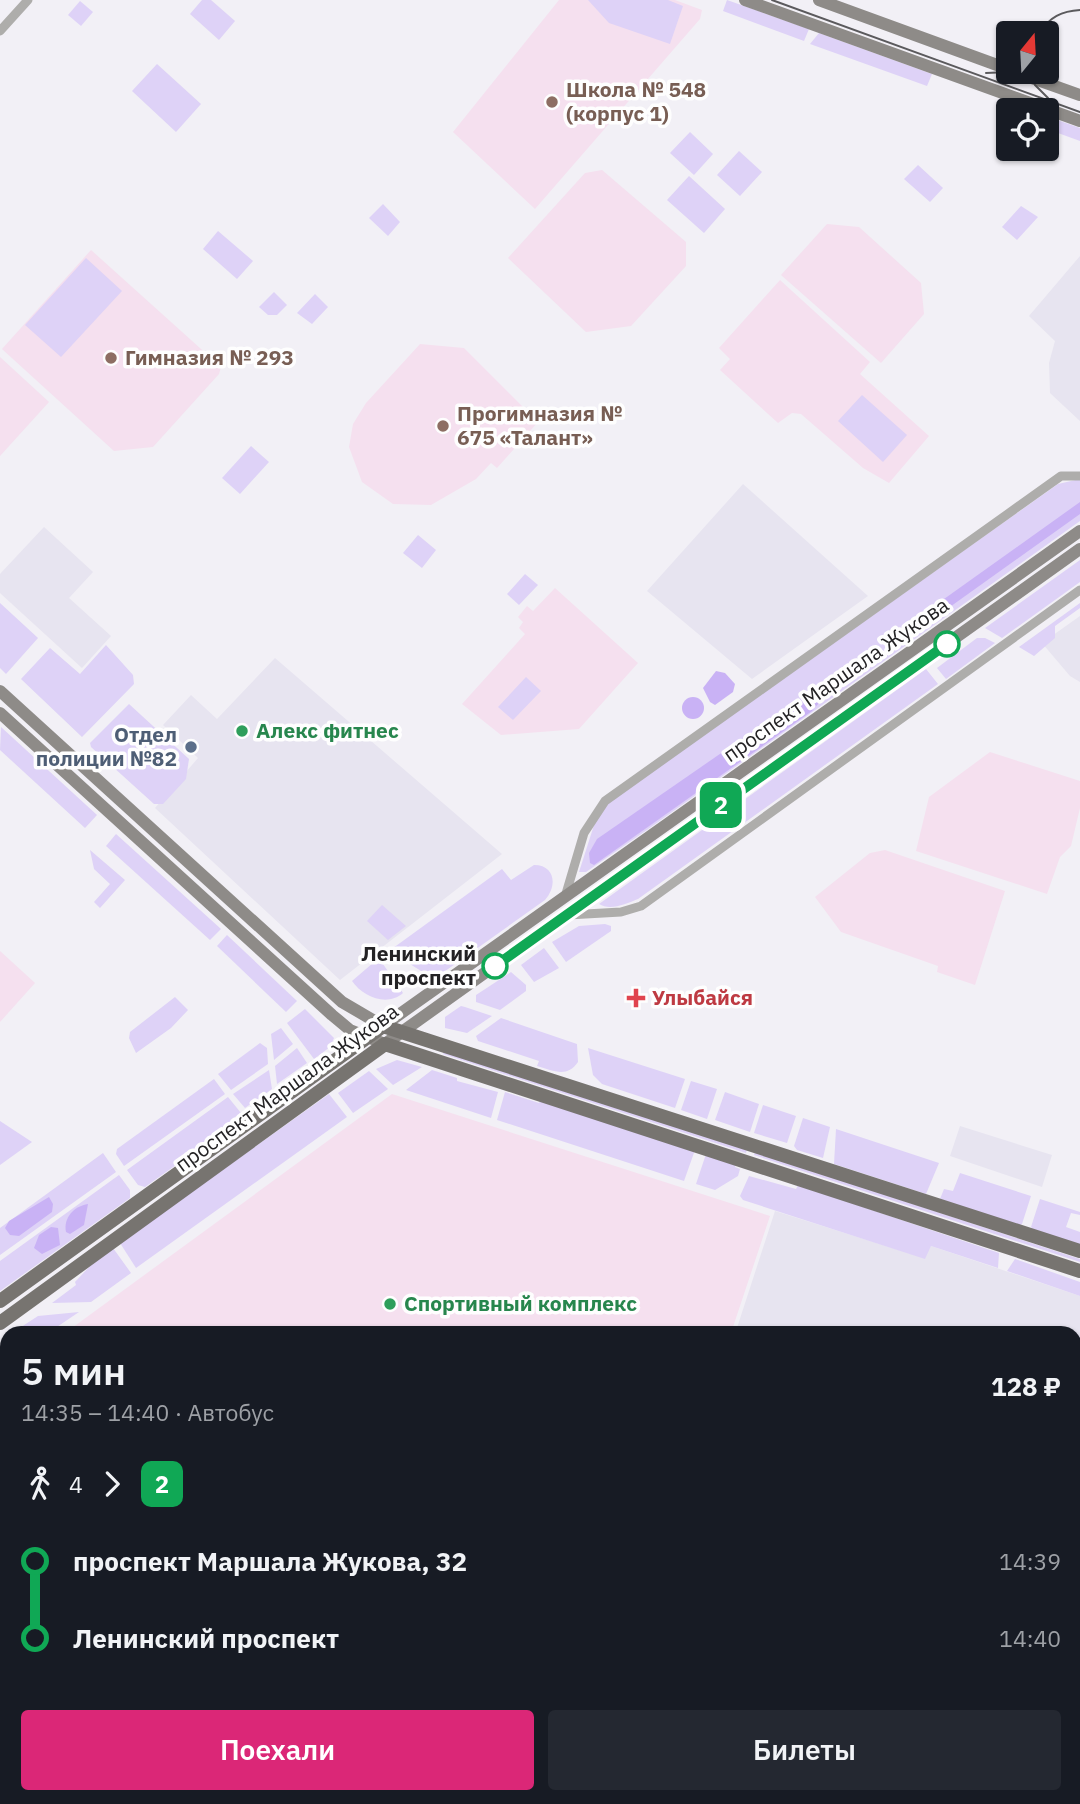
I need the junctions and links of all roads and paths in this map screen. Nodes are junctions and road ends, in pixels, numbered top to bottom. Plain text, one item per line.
1 (28, 0) edge
2 (745, 0) edge
3 (819, 0) edge
4 (0, 32) edge
5 (996, 65) edge
6 (1048, 84) edge
7 (1080, 95) edge
8 (1080, 121) edge
9 (1080, 476) edge
10 (1080, 531) edge
11 (1080, 549) edge
12 (1080, 590) edge
13 (0, 691) edge
14 (0, 713) edge
15 (565, 897) junction
16 (568, 915) junction
17 (383, 1026) junction
18 (403, 1031) junction
19 (365, 1038) junction
20 (385, 1044) junction
21 (1080, 1251) edge
22 (1080, 1271) edge
23 (0, 1301) edge
24 (0, 1323) edge

1 - 4 street
2 - 8 main road
3 - 5 main road
6 - 7 main road
9 - 15 street
10 - 15 main road, проспект Маршала Жукова
11 - 16 main road, проспект Маршала Жукова
12 - 16 street
13 - 17 main road
14 - 19 main road
15 - 17 main road, проспект Маршала Жукова
16 - 18 main road, проспект Маршала Жукова
17 - 18 main road
17 - 19 main road, проспект Маршала Жукова
18 - 20 main road, проспект Маршала Жукова
18 - 21 main road
19 - 20 main road
19 - 23 main road, проспект Маршала Жукова
20 - 22 main road
20 - 24 main road, проспект Маршала Жукова

